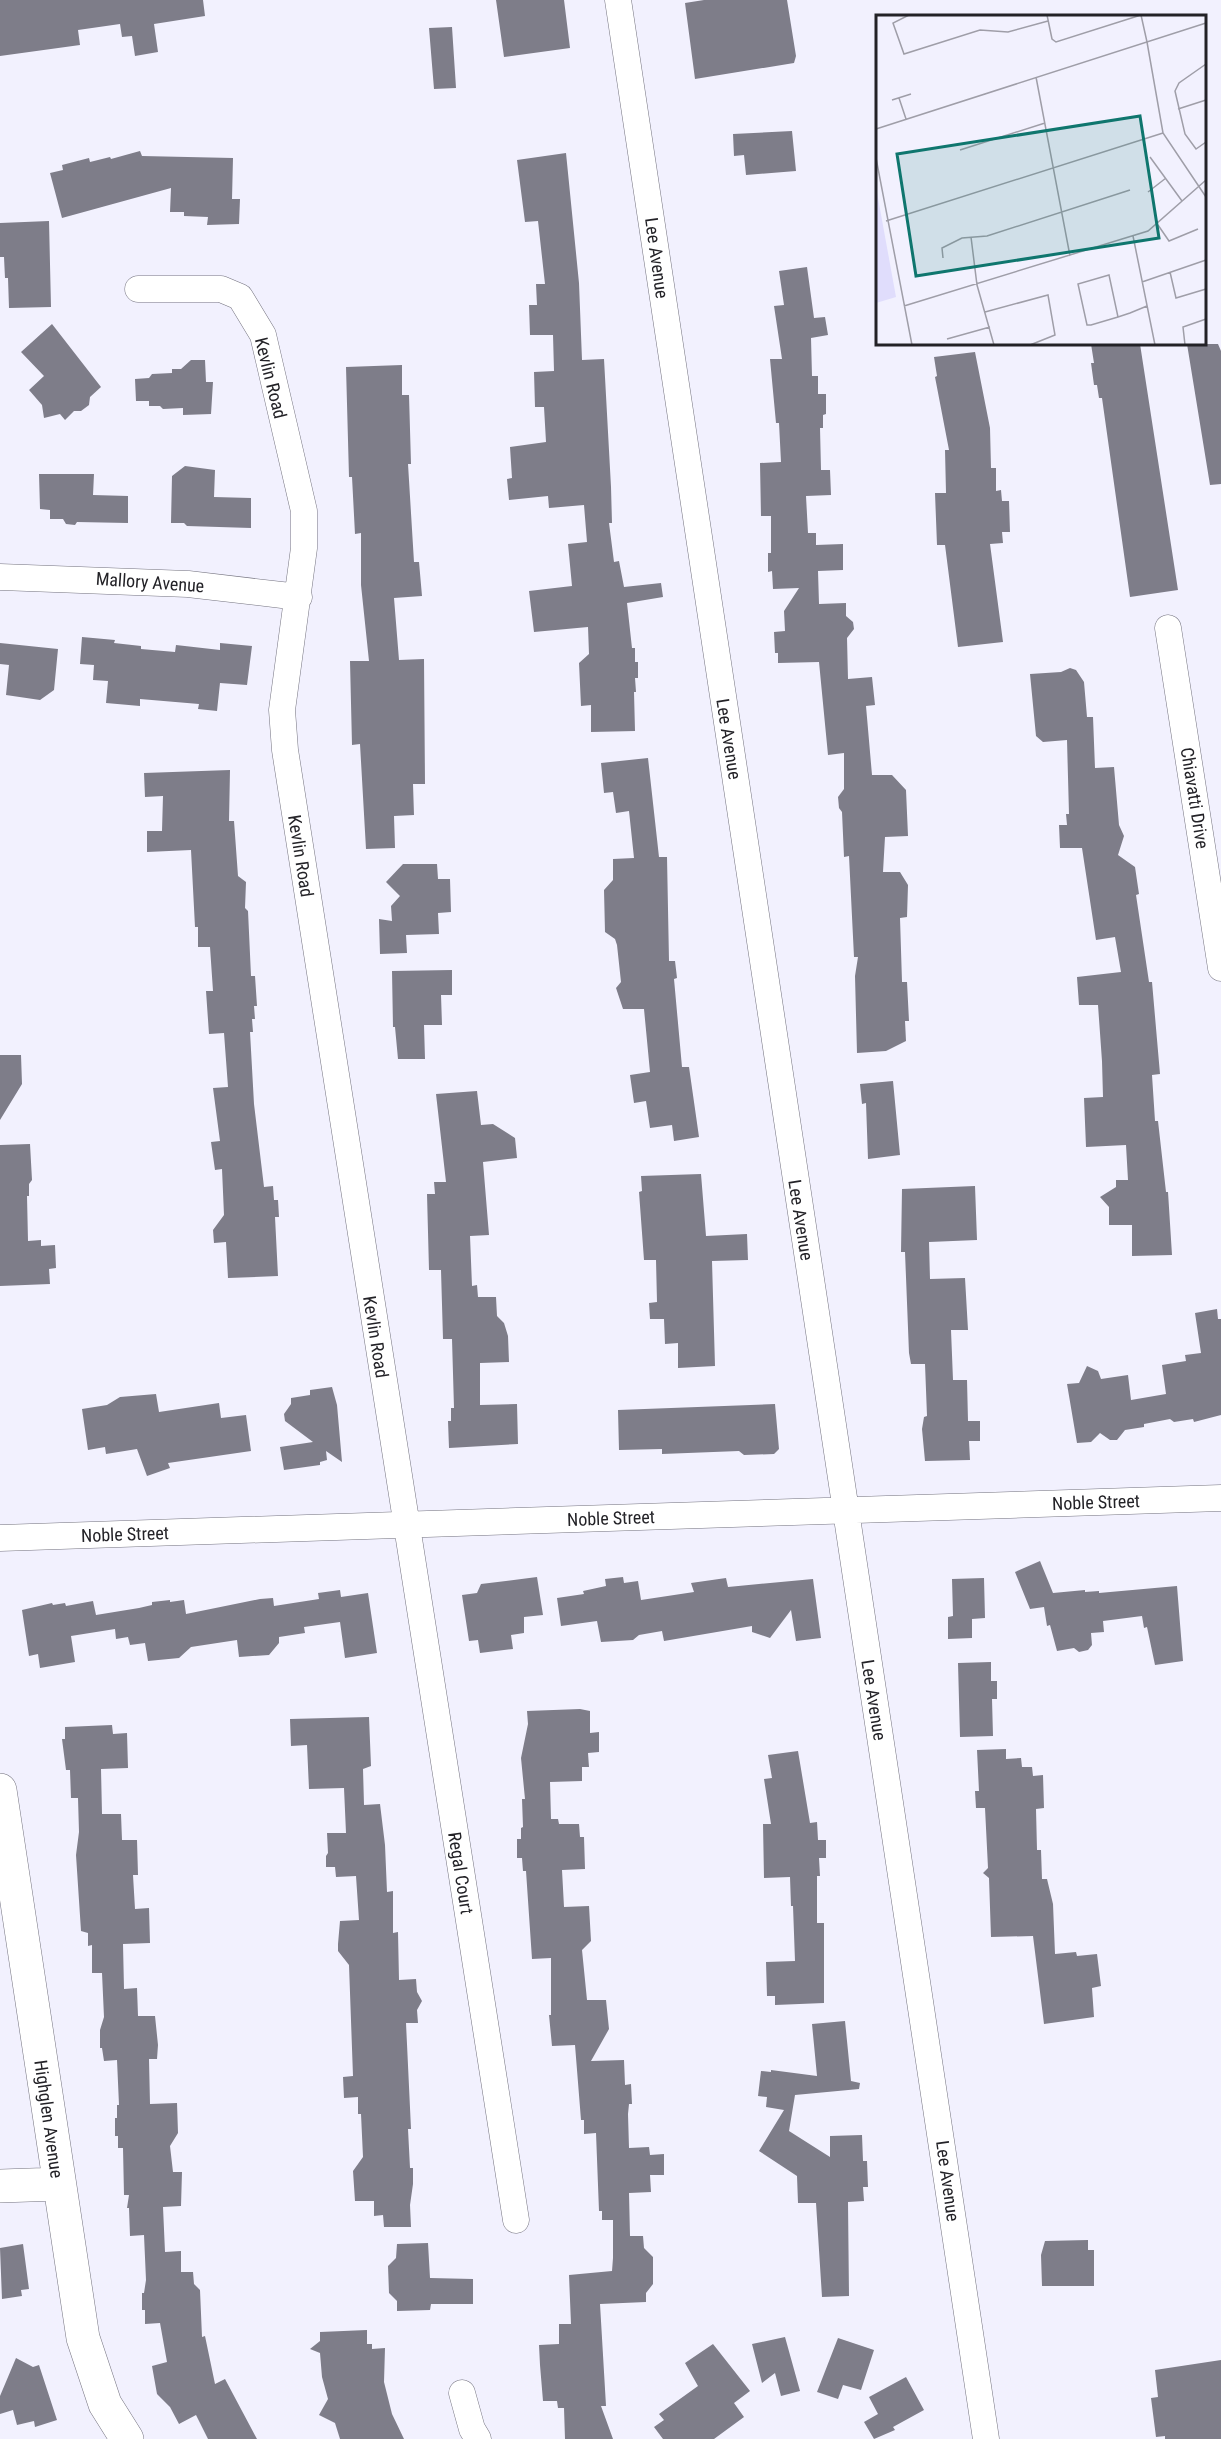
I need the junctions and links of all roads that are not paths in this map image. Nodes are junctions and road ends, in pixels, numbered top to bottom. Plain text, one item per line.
1 (618, 0) edge
2 (138, 289) dead end
3 (0, 577) edge
4 (299, 597) junction
5 (1168, 627) dead end
6 (1221, 968) edge
7 (1221, 1498) edge
8 (845, 1510) junction
9 (406, 1525) junction
10 (0, 1538) edge
11 (0, 1790) edge
12 (59, 2184) junction
13 (0, 2186) edge
14 (516, 2220) dead end
15 (462, 2393) dead end
16 (127, 2439) edge
17 (478, 2439) edge
18 (986, 2439) edge

1 - 8 street, Lee Avenue
2 - 4 street, Kevlin Road
3 - 4 street, Mallory Avenue
4 - 9 street, Kevlin Road
5 - 6 street, Chiavatti Drive
7 - 8 street, Noble Street
8 - 9 street, Noble Street
8 - 18 street, Lee Avenue
9 - 10 street, Noble Street
9 - 14 street, Regal Court
11 - 12 street, Highglen Avenue
12 - 13 street
12 - 16 street, Highglen Avenue
15 - 17 street

